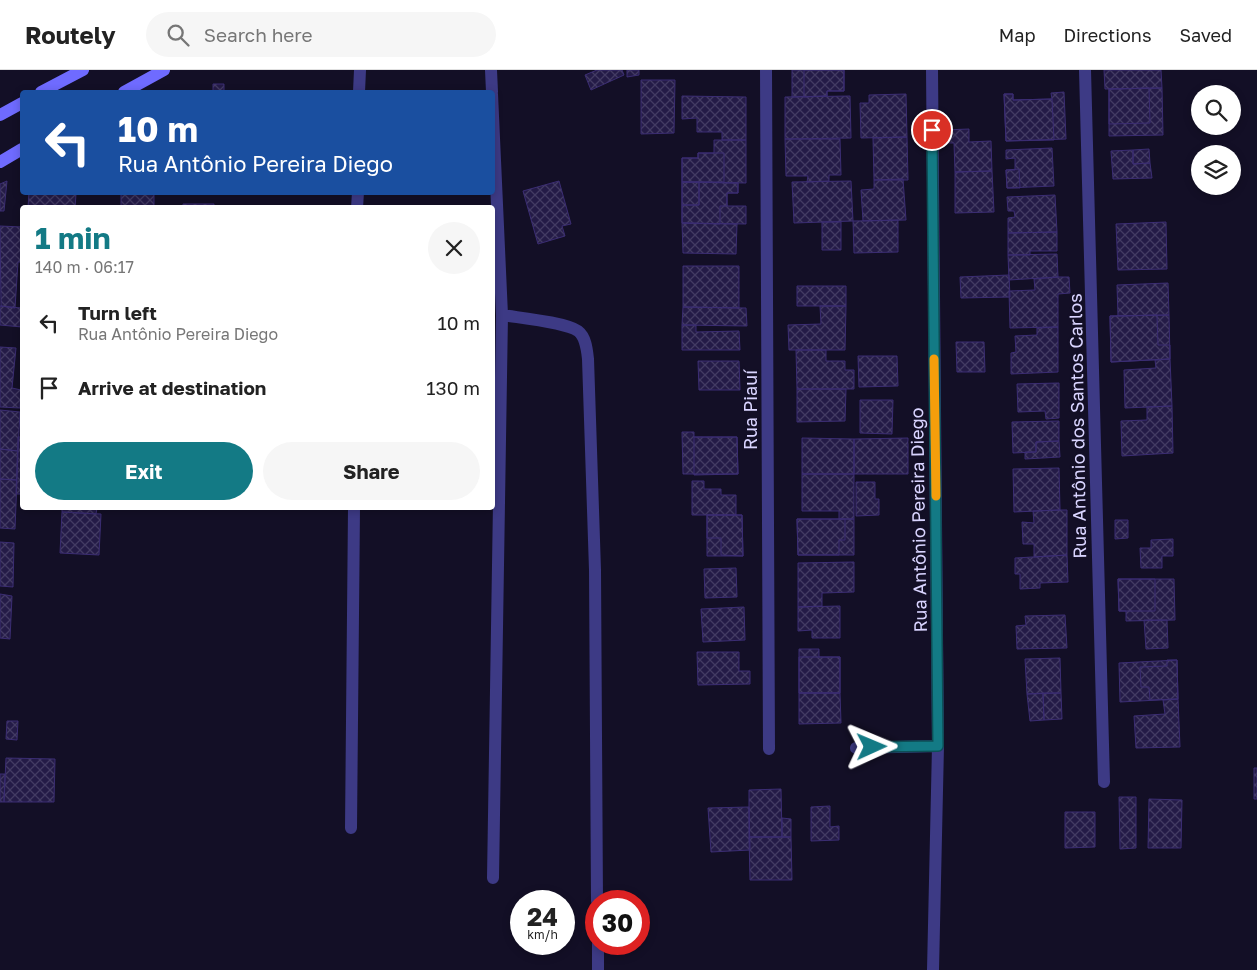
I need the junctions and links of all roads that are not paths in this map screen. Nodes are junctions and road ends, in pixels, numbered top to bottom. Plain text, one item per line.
1 (82, 70) edge
2 (164, 70) edge
3 (360, 70) edge
4 (492, 70) edge
5 (766, 70) edge
6 (932, 70) edge
7 (1085, 70) edge
8 (45, 90) edge
9 (128, 90) edge
10 (360, 90) edge
11 (492, 90) edge
12 (20, 104) edge
13 (0, 115) edge
14 (20, 150) edge
15 (495, 160) edge
16 (0, 162) edge
17 (502, 315) junction
18 (354, 510) edge
19 (938, 746) junction
20 (856, 748) dead end
21 (768, 749) dead end
22 (1104, 782) dead end
23 (351, 828) dead end
24 (493, 878) dead end
25 (597, 890) edge
26 (598, 955) edge
27 (598, 970) edge
28 (933, 970) edge

1 - 8 main road
2 - 9 main road
3 - 10 street
4 - 11 street
5 - 21 street, Rua Piauí
6 - 19 street, Rua Antônio Pereira Diego
7 - 22 street, Rua Antônio dos Santos Carlos
12 - 13 main road
14 - 16 main road
15 - 17 street
17 - 24 street
17 - 25 street
18 - 23 street
19 - 20 street
19 - 28 street, Rua Antônio Pereira Diego
26 - 27 street

